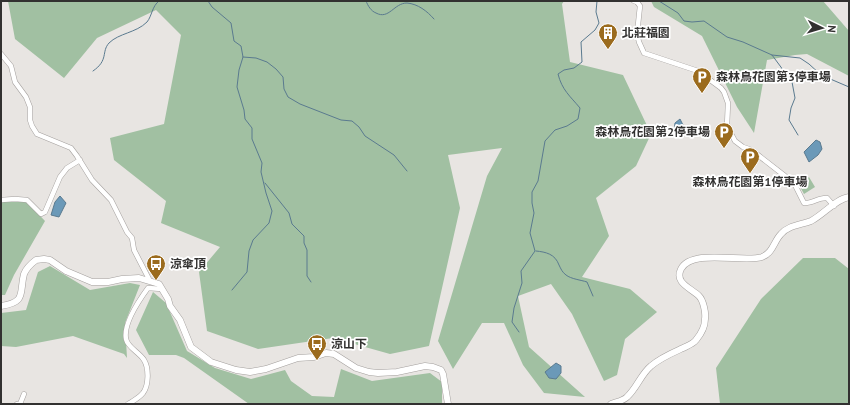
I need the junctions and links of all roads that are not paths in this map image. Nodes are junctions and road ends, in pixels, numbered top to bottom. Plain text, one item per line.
1 (634, 1) edge
2 (1, 54) edge
3 (80, 160) junction
4 (849, 197) edge
5 (1, 200) edge
6 (834, 206) junction
7 (150, 281) junction
8 (162, 289) junction
9 (1, 306) edge
10 (24, 394) dead end
11 (618, 403) edge
12 (16, 404) edge
13 (128, 404) edge
14 (448, 404) edge
15 (611, 404) edge

1 - 6 street
2 - 3 street
3 - 5 street
3 - 7 street
4 - 6 street
6 - 11 street
7 - 8 street
7 - 9 street
8 - 13 street
8 - 14 street
10 - 12 street
11 - 15 street

